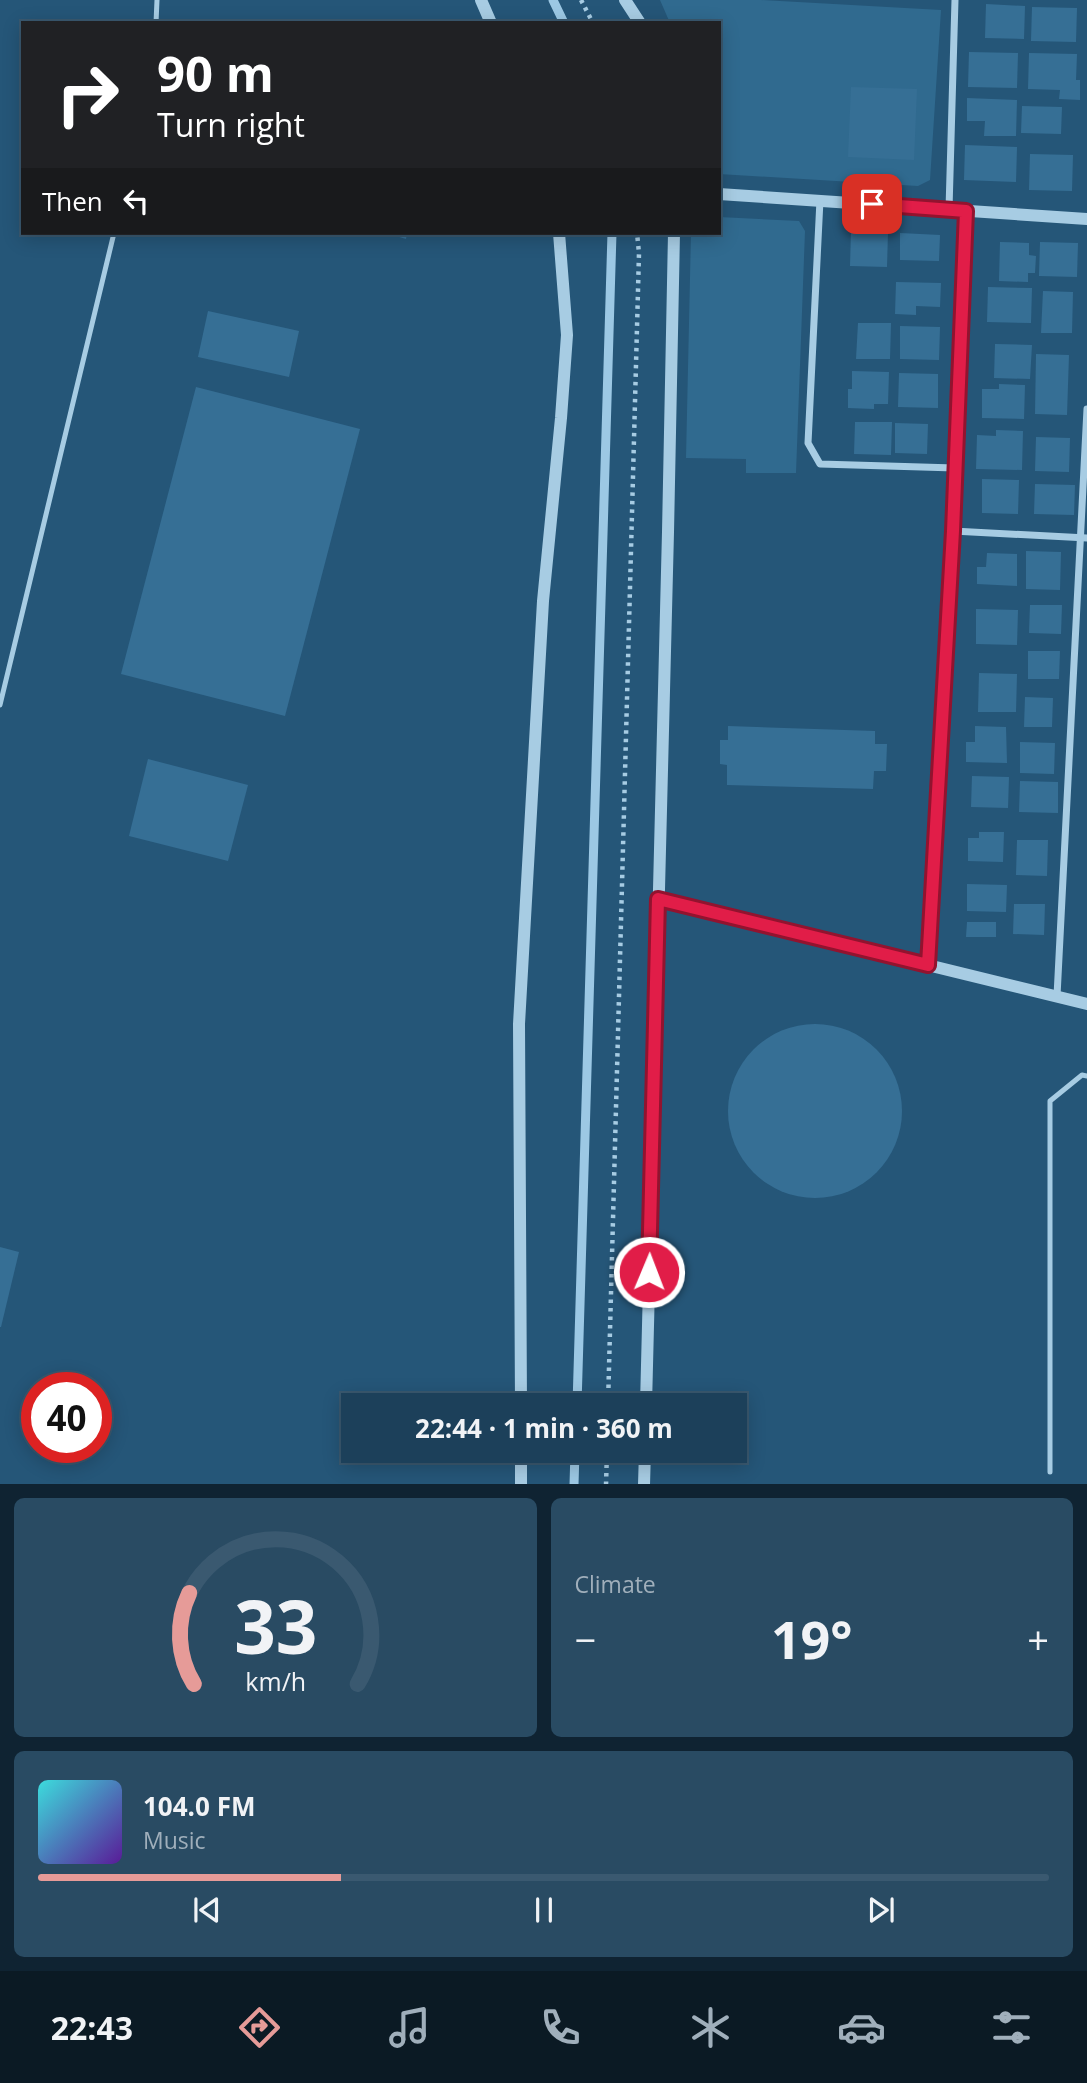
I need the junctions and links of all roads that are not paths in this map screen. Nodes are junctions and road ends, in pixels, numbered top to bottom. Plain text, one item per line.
1 (157, 0) edge
2 (481, 0) edge
3 (625, 0) edge
4 (955, 0) edge
5 (156, 21) edge
6 (490, 21) edge
7 (639, 21) edge
8 (721, 194) edge
9 (820, 200) junction
10 (949, 209) junction
11 (966, 211) junction
12 (1087, 219) edge
13 (114, 235) edge
14 (559, 235) edge
15 (674, 235) edge
16 (1087, 409) edge
17 (955, 468) junction
18 (953, 531) junction
19 (1084, 538) edge
20 (0, 705) edge
21 (658, 899) junction
22 (928, 965) junction
23 (1056, 996) junction
24 (1087, 1004) edge
25 (1087, 1076) edge
26 (521, 1393) edge
27 (646, 1393) edge
28 (521, 1463) edge
29 (645, 1463) edge
30 (1051, 1472) dead end
31 (521, 1484) edge
32 (644, 1484) edge

1 - 5 lane
2 - 6 street
3 - 7 street
4 - 10 street
8 - 9 street
9 - 10 street
9 - 17 street
10 - 11 street
11 - 12 street
11 - 17 street
13 - 20 lane
14 - 26 street
15 - 21 street
16 - 19 street
17 - 18 street
18 - 19 street
18 - 22 street
19 - 23 street
21 - 22 street
21 - 27 street
22 - 23 street
23 - 24 street
25 - 30 lane
28 - 31 street
29 - 32 street

